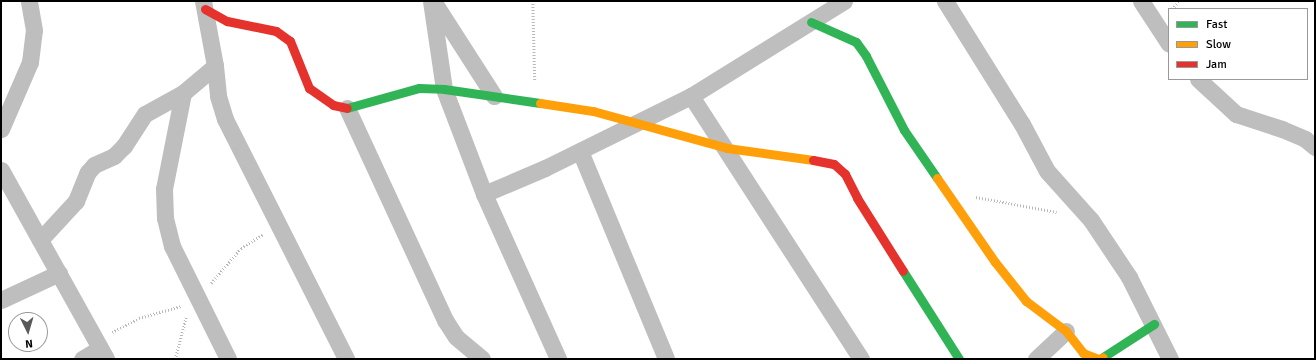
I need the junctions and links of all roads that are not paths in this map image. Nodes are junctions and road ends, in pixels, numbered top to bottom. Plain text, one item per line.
1 (29, 1) edge
2 (432, 1) edge
3 (844, 1) edge
4 (945, 1) edge
5 (1142, 1) edge
6 (204, 5) edge
7 (811, 22) junction
8 (1168, 42) edge
9 (215, 66) junction
10 (1199, 80) edge
11 (444, 89) junction
12 (183, 93) junction
13 (494, 96) junction
14 (691, 96) junction
15 (347, 108) junction
16 (638, 123) junction
17 (1, 129) edge
18 (1315, 147) edge
19 (727, 148) junction
20 (580, 151) junction
21 (1, 170) edge
22 (484, 194) junction
23 (40, 240) junction
24 (59, 273) junction
25 (1, 300) edge
26 (1154, 324) junction
27 (1066, 331) junction
28 (101, 349) edge
29 (82, 359) edge
30 (228, 359) edge
31 (346, 359) edge
32 (482, 359) edge
33 (558, 359) edge
34 (666, 359) edge
35 (861, 359) edge
36 (958, 359) edge
37 (1036, 359) edge
38 (1170, 359) edge

1 - 17 street
2 - 11 street
2 - 13 street
3 - 7 street
4 - 26 street
5 - 8 street
6 - 9 street
6 - 15 street
7 - 14 street
7 - 27 street
9 - 12 street
9 - 31 street
10 - 18 street
11 - 13 street
11 - 15 street
11 - 22 street
12 - 23 street
12 - 30 street
13 - 16 street
14 - 16 street
14 - 19 street
15 - 32 street
16 - 19 street
16 - 20 street
19 - 35 street
19 - 36 street
20 - 22 street
20 - 34 street
21 - 23 street
22 - 33 street
23 - 24 street
24 - 25 street
24 - 28 street
26 - 27 street
26 - 38 street
27 - 37 street
28 - 29 street

